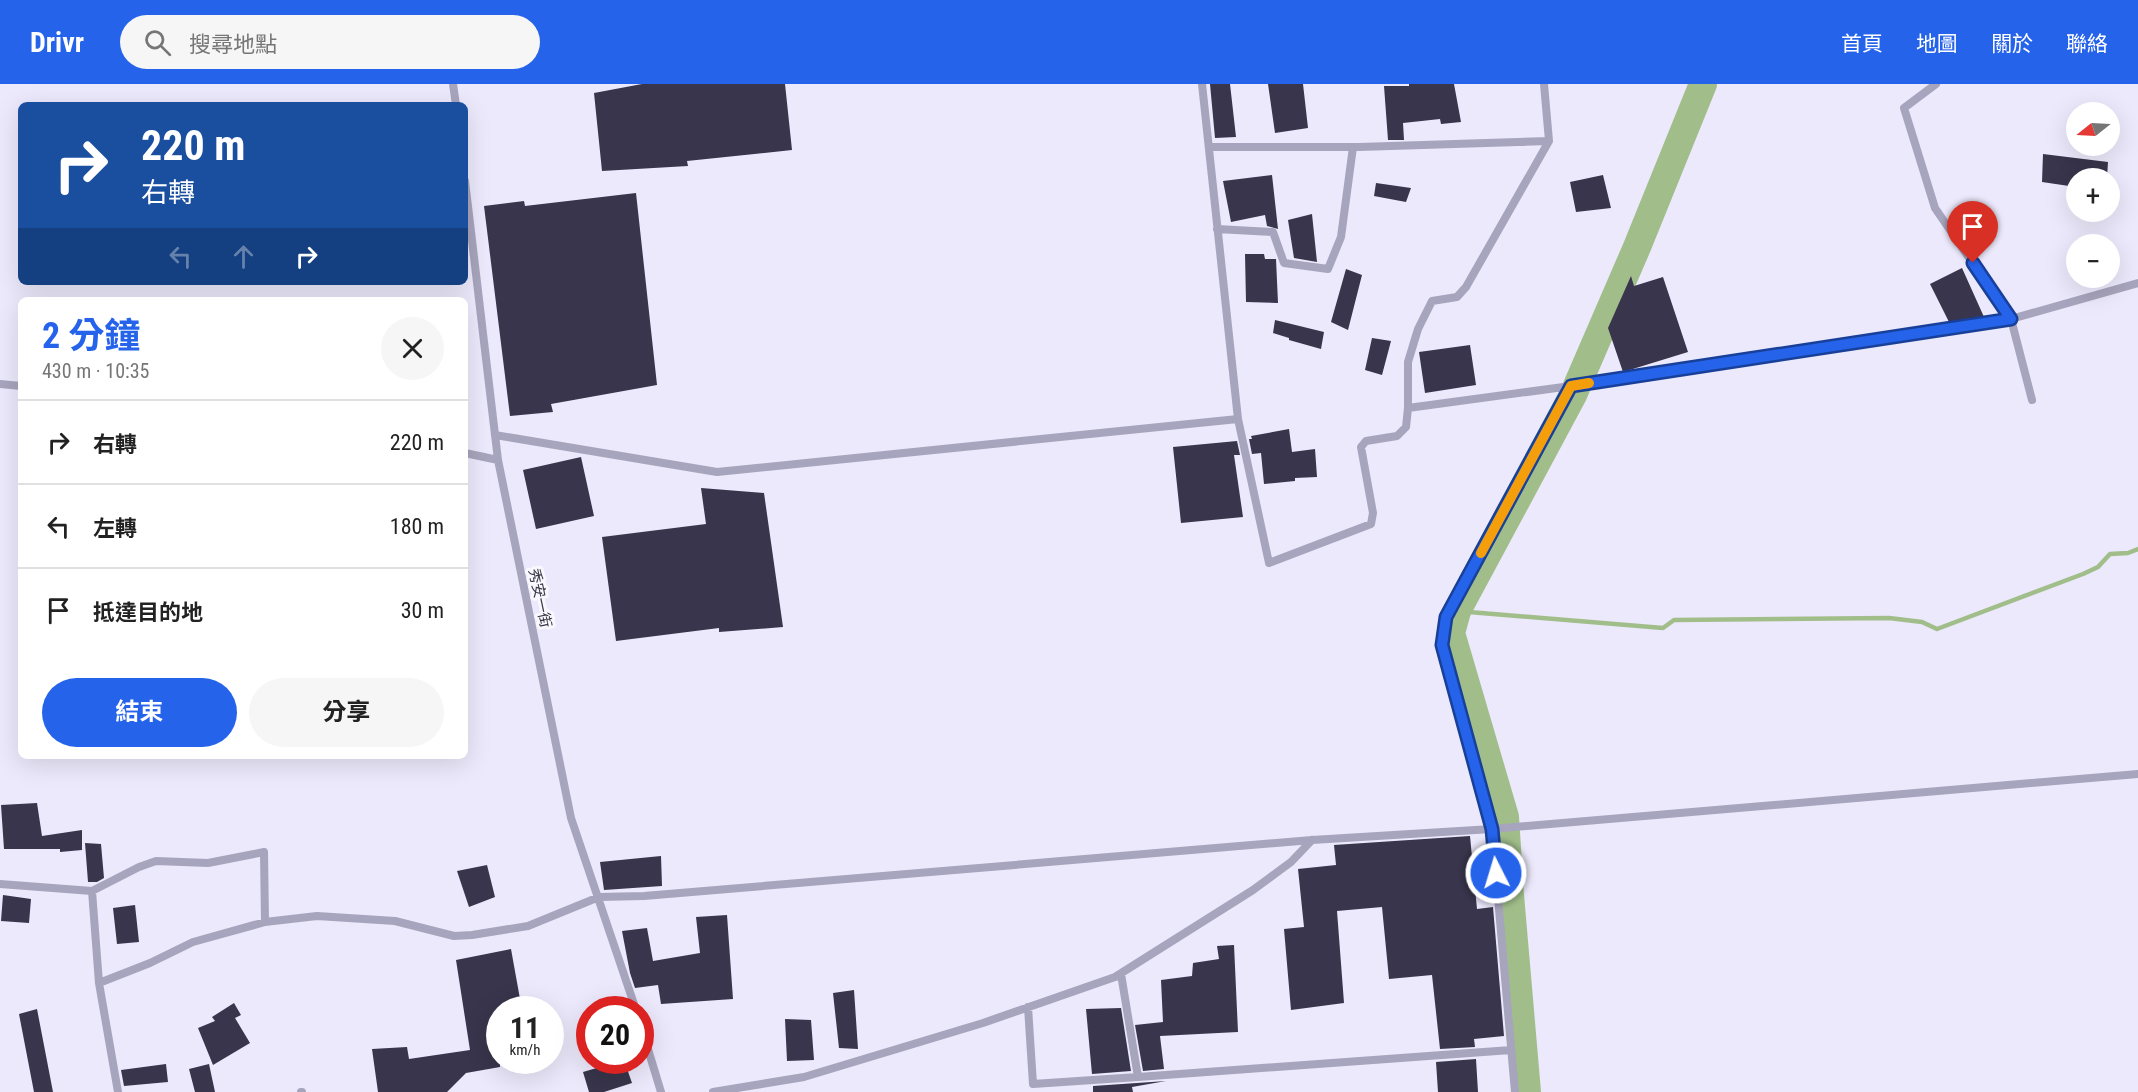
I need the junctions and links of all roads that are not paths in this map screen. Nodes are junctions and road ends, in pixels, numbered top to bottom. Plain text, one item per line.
1 (453, 84) edge
2 (1202, 84) edge
3 (1544, 84) edge
4 (1936, 84) edge
5 (456, 102) edge
6 (1549, 141) junction
7 (1209, 147) junction
8 (1353, 147) junction
9 (468, 206) edge
10 (1217, 229) junction
11 (2138, 283) edge
12 (2011, 319) junction
13 (0, 384) edge
14 (18, 386) edge
15 (1571, 386) junction
16 (2032, 400) dead end
17 (1408, 408) junction
18 (1238, 419) junction
19 (495, 435) junction
20 (468, 454) edge
21 (498, 460) junction
22 (2138, 774) edge
23 (1492, 829) junction
24 (1312, 840) junction
25 (0, 884) edge
26 (92, 891) junction
27 (599, 897) junction
28 (265, 921) junction
29 (1121, 974) junction
30 (99, 983) junction
31 (631, 996) edge
32 (1028, 1007) junction
33 (1511, 1050) junction
34 (654, 1069) edge
35 (1138, 1077) junction
36 (118, 1092) edge
37 (661, 1092) edge
38 (713, 1092) edge
39 (1515, 1092) edge

1 - 5 lane
2 - 7 lane
3 - 6 lane
4 - 12 lane
6 - 8 lane
6 - 17 lane
7 - 8 lane
7 - 10 lane
8 - 10 lane
9 - 19 lane, 秀安一街
10 - 18 lane
11 - 12 lane
12 - 15 lane
12 - 16 lane
13 - 14 lane
15 - 17 lane
15 - 23 lane
17 - 18 lane
18 - 19 lane
19 - 21 lane, 秀安一街
20 - 21 lane
21 - 27 lane, 秀安一街
22 - 23 lane
23 - 24 lane
23 - 33 lane
24 - 27 lane
24 - 29 lane
25 - 26 lane
26 - 28 lane
26 - 30 lane
27 - 28 lane
27 - 31 lane, 秀安一街
28 - 30 lane
29 - 32 lane
29 - 35 lane
30 - 36 lane
32 - 35 lane
32 - 38 lane
33 - 35 lane
33 - 39 lane
34 - 37 lane

